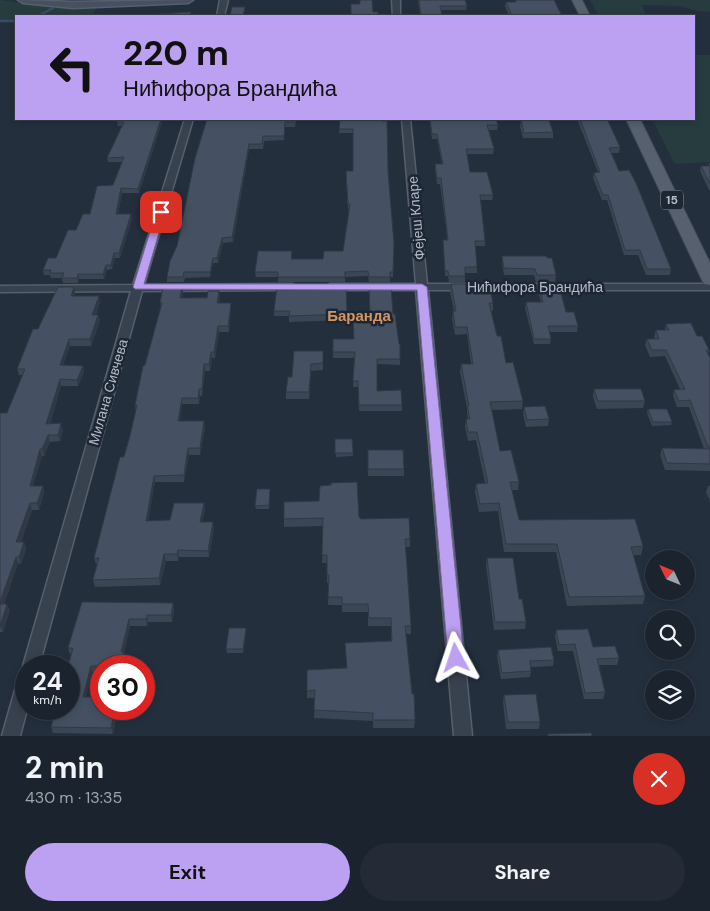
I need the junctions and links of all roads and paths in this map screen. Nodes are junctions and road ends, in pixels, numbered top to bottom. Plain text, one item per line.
1 (23, 0) edge
2 (188, 0) edge
3 (224, 0) edge
4 (396, 0) edge
5 (577, 0) edge
6 (220, 15) edge
7 (397, 15) edge
8 (584, 15) edge
9 (189, 120) edge
10 (406, 120) edge
11 (633, 120) edge
12 (710, 280) edge
13 (138, 287) junction
14 (422, 287) junction
15 (710, 287) edge
16 (0, 289) edge
17 (34, 655) edge
18 (16, 720) edge
19 (11, 736) edge
20 (463, 736) edge

1 - 2 main road
3 - 6 street
4 - 7 street
5 - 8 main road
9 - 13 street, Милана Сивчева
10 - 14 street, Фејеш Кларе
11 - 12 main road, 15
13 - 14 street, Нићифора Брандића
13 - 16 street, Нићифора Брандића
13 - 17 street, Милана Сивчева
14 - 15 street, Нићифора Брандића
14 - 20 street, Фејеш Кларе
18 - 19 street

